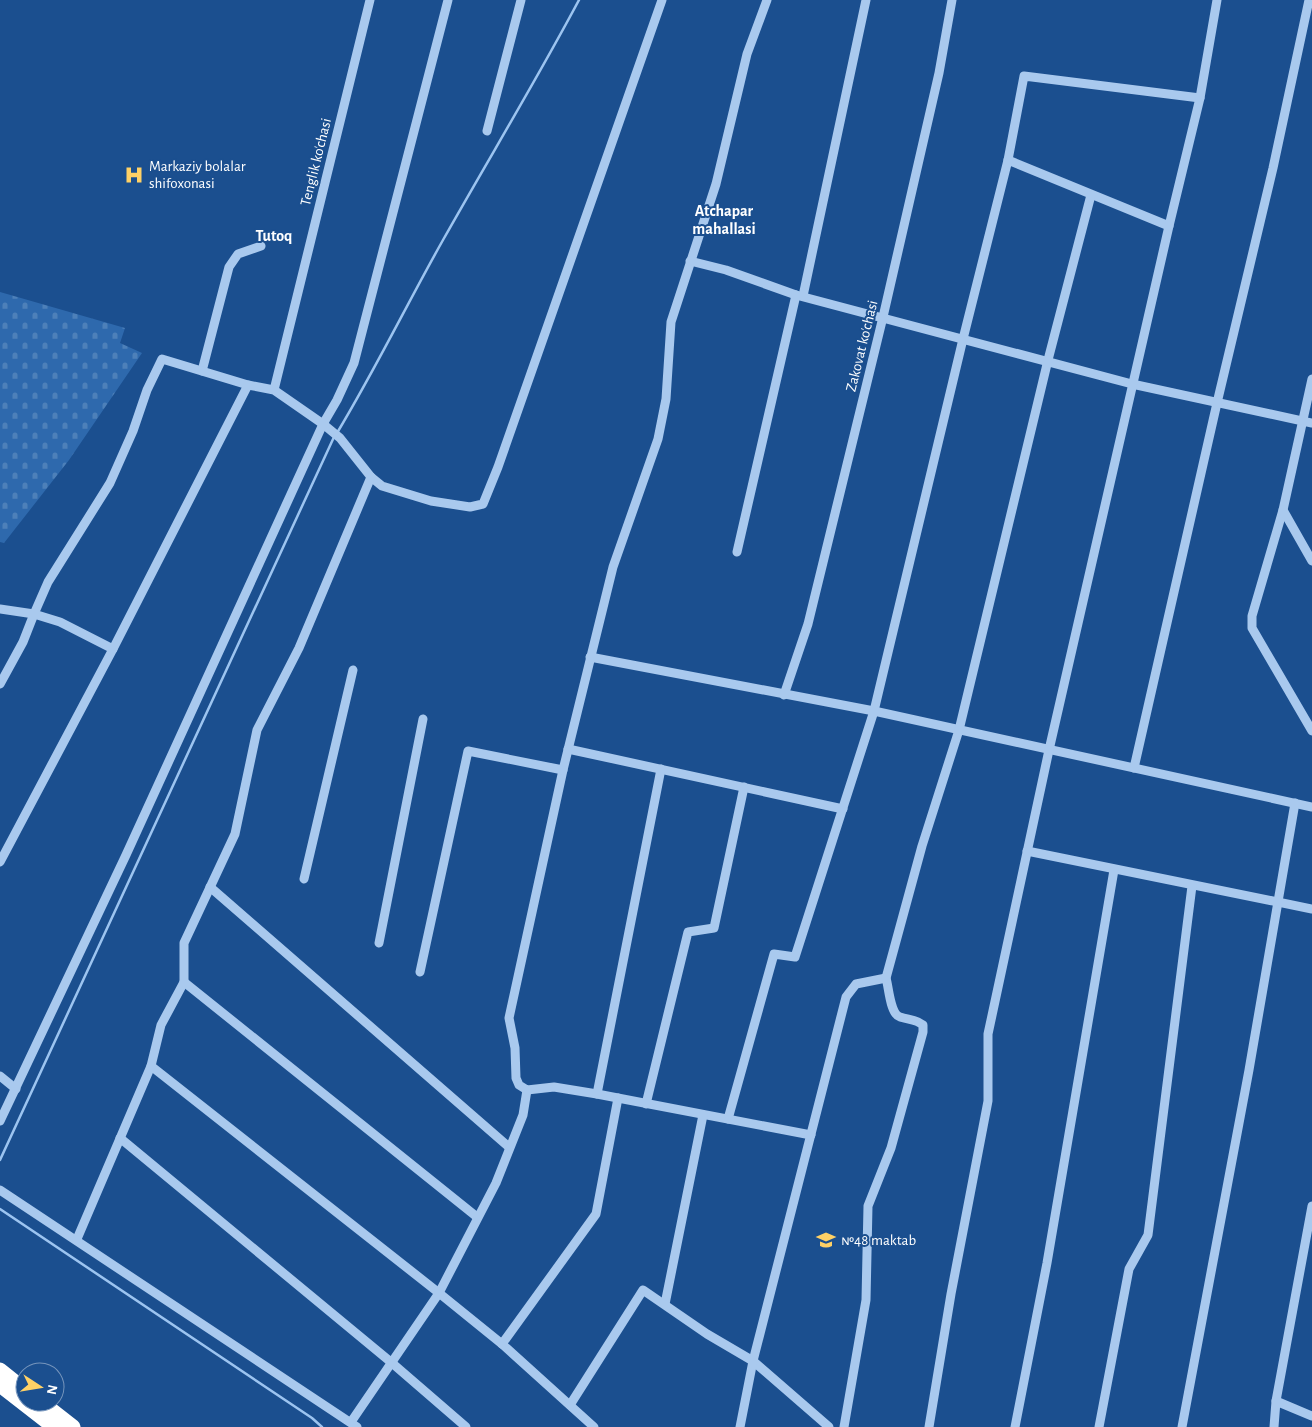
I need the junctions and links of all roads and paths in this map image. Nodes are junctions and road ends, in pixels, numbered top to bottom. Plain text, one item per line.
1 (370, 0) edge
2 (448, 0) edge
3 (521, 0) edge
4 (662, 0) edge
5 (768, 0) edge
6 (866, 0) edge
7 (952, 0) edge
8 (1217, 0) edge
9 (1309, 0) edge
10 (1200, 98) junction
11 (487, 132) dead end
12 (1008, 160) junction
13 (1092, 195) junction
14 (1169, 226) junction
15 (261, 246) dead end
16 (690, 261) junction
17 (800, 296) junction
18 (883, 317) junction
19 (963, 339) junction
20 (1048, 360) junction
21 (202, 371) junction
22 (1312, 379) edge
23 (248, 384) junction
24 (1132, 384) junction
25 (274, 390) junction
26 (1217, 403) junction
27 (1302, 421) junction
28 (1312, 423) edge
29 (326, 426) junction
30 (371, 477) junction
31 (1283, 510) junction
32 (736, 552) dead end
33 (1312, 561) edge
34 (0, 609) edge
35 (34, 614) junction
36 (113, 649) junction
37 (590, 657) junction
38 (353, 670) dead end
39 (0, 684) edge
40 (784, 695) junction
41 (874, 711) junction
42 (424, 719) dead end
43 (959, 730) junction
44 (1312, 731) edge
45 (568, 749) junction
46 (1048, 750) junction
47 (1134, 768) junction
48 (661, 769) junction
49 (563, 770) junction
50 (744, 787) junction
51 (1295, 803) junction
52 (1312, 807) edge
53 (843, 809) junction
54 (1027, 851) junction
55 (0, 862) edge
56 (1114, 870) junction
57 (304, 879) dead end
58 (1192, 886) junction
59 (210, 887) junction
60 (1276, 903) junction
61 (1312, 909) edge
62 (379, 943) dead end
63 (420, 972) dead end
64 (886, 978) junction
65 (184, 982) junction
66 (151, 1066) junction
67 (0, 1076) edge
68 (16, 1089) junction
69 (527, 1090) junction
70 (597, 1094) junction
71 (618, 1098) junction
72 (646, 1104) junction
73 (703, 1115) junction
74 (728, 1119) junction
75 (0, 1121) edge
76 (811, 1135) junction
77 (120, 1138) junction
78 (509, 1147) junction
79 (0, 1190) edge
80 (1312, 1206) edge
81 (478, 1217) junction
82 (77, 1239) junction
83 (439, 1293) junction
84 (665, 1304) junction
85 (502, 1344) junction
86 (753, 1361) junction
87 (392, 1363) junction
88 (0, 1370) edge
89 (15, 1382) edge
90 (0, 1385) edge
91 (1276, 1401) junction
92 (570, 1405) junction
93 (54, 1412) edge
94 (1312, 1416) edge
95 (354, 1424) edge
96 (54, 1427) edge
97 (73, 1427) edge
98 (466, 1427) edge
99 (594, 1427) edge
100 (740, 1427) edge
101 (829, 1427) edge
102 (844, 1427) edge
103 (929, 1427) edge
104 (1015, 1427) edge
105 (1099, 1427) edge
106 (1182, 1427) edge
107 (1274, 1427) edge

1 - 25 street, Tenglik ko'chasi
2 - 29 street
3 - 11 street
4 - 30 street
5 - 16 street
6 - 17 street
7 - 18 street, Zakovat ko'chasi
8 - 10 street
9 - 26 street
10 - 12 street
10 - 14 street
12 - 13 street
12 - 19 street
13 - 14 street
13 - 20 street
14 - 24 street
15 - 21 street
16 - 17 street
16 - 37 street
17 - 18 street
17 - 32 street
18 - 19 street
18 - 40 street, Zakovat ko'chasi
19 - 20 street
19 - 41 street
20 - 24 street
20 - 43 street
21 - 23 street
21 - 35 street
22 - 27 street
23 - 25 street
23 - 36 street
24 - 26 street
24 - 46 street
25 - 29 street
26 - 27 street
26 - 47 street
27 - 28 street
27 - 31 street
29 - 30 street
29 - 68 street
30 - 59 street
31 - 33 street
31 - 44 street
34 - 35 street
35 - 36 street
35 - 39 street
36 - 55 street
37 - 40 street
37 - 45 street
38 - 57 street
40 - 41 street
41 - 43 street
41 - 53 street
42 - 62 street
43 - 46 street
43 - 64 street
45 - 48 street
45 - 49 street
46 - 47 street
46 - 54 street
47 - 51 street
48 - 50 street
48 - 70 street
49 - 63 street
49 - 69 street
50 - 53 street
50 - 72 street
51 - 52 street
51 - 60 street
53 - 74 street
54 - 56 street
54 - 103 street
56 - 58 street
56 - 104 street
58 - 60 street
58 - 105 street
59 - 65 street
59 - 78 street
60 - 61 street
60 - 106 street
64 - 76 street
64 - 102 street
65 - 66 street
65 - 81 street
66 - 77 street
66 - 83 street
67 - 68 street
68 - 75 street
69 - 70 street
69 - 78 street
70 - 71 street
71 - 72 street
71 - 85 street
72 - 73 street
73 - 74 street
73 - 84 street
74 - 76 street
76 - 86 street
77 - 82 street
77 - 87 street
78 - 81 street
79 - 82 street
80 - 91 street
81 - 83 street
82 - 95 street
83 - 85 street
83 - 87 street
84 - 86 street
84 - 92 street
85 - 92 street
86 - 100 street
86 - 101 street
87 - 95 street
87 - 98 street
88 - 89 highway
90 - 96 highway
91 - 94 street
91 - 107 street
92 - 99 street
93 - 97 highway

